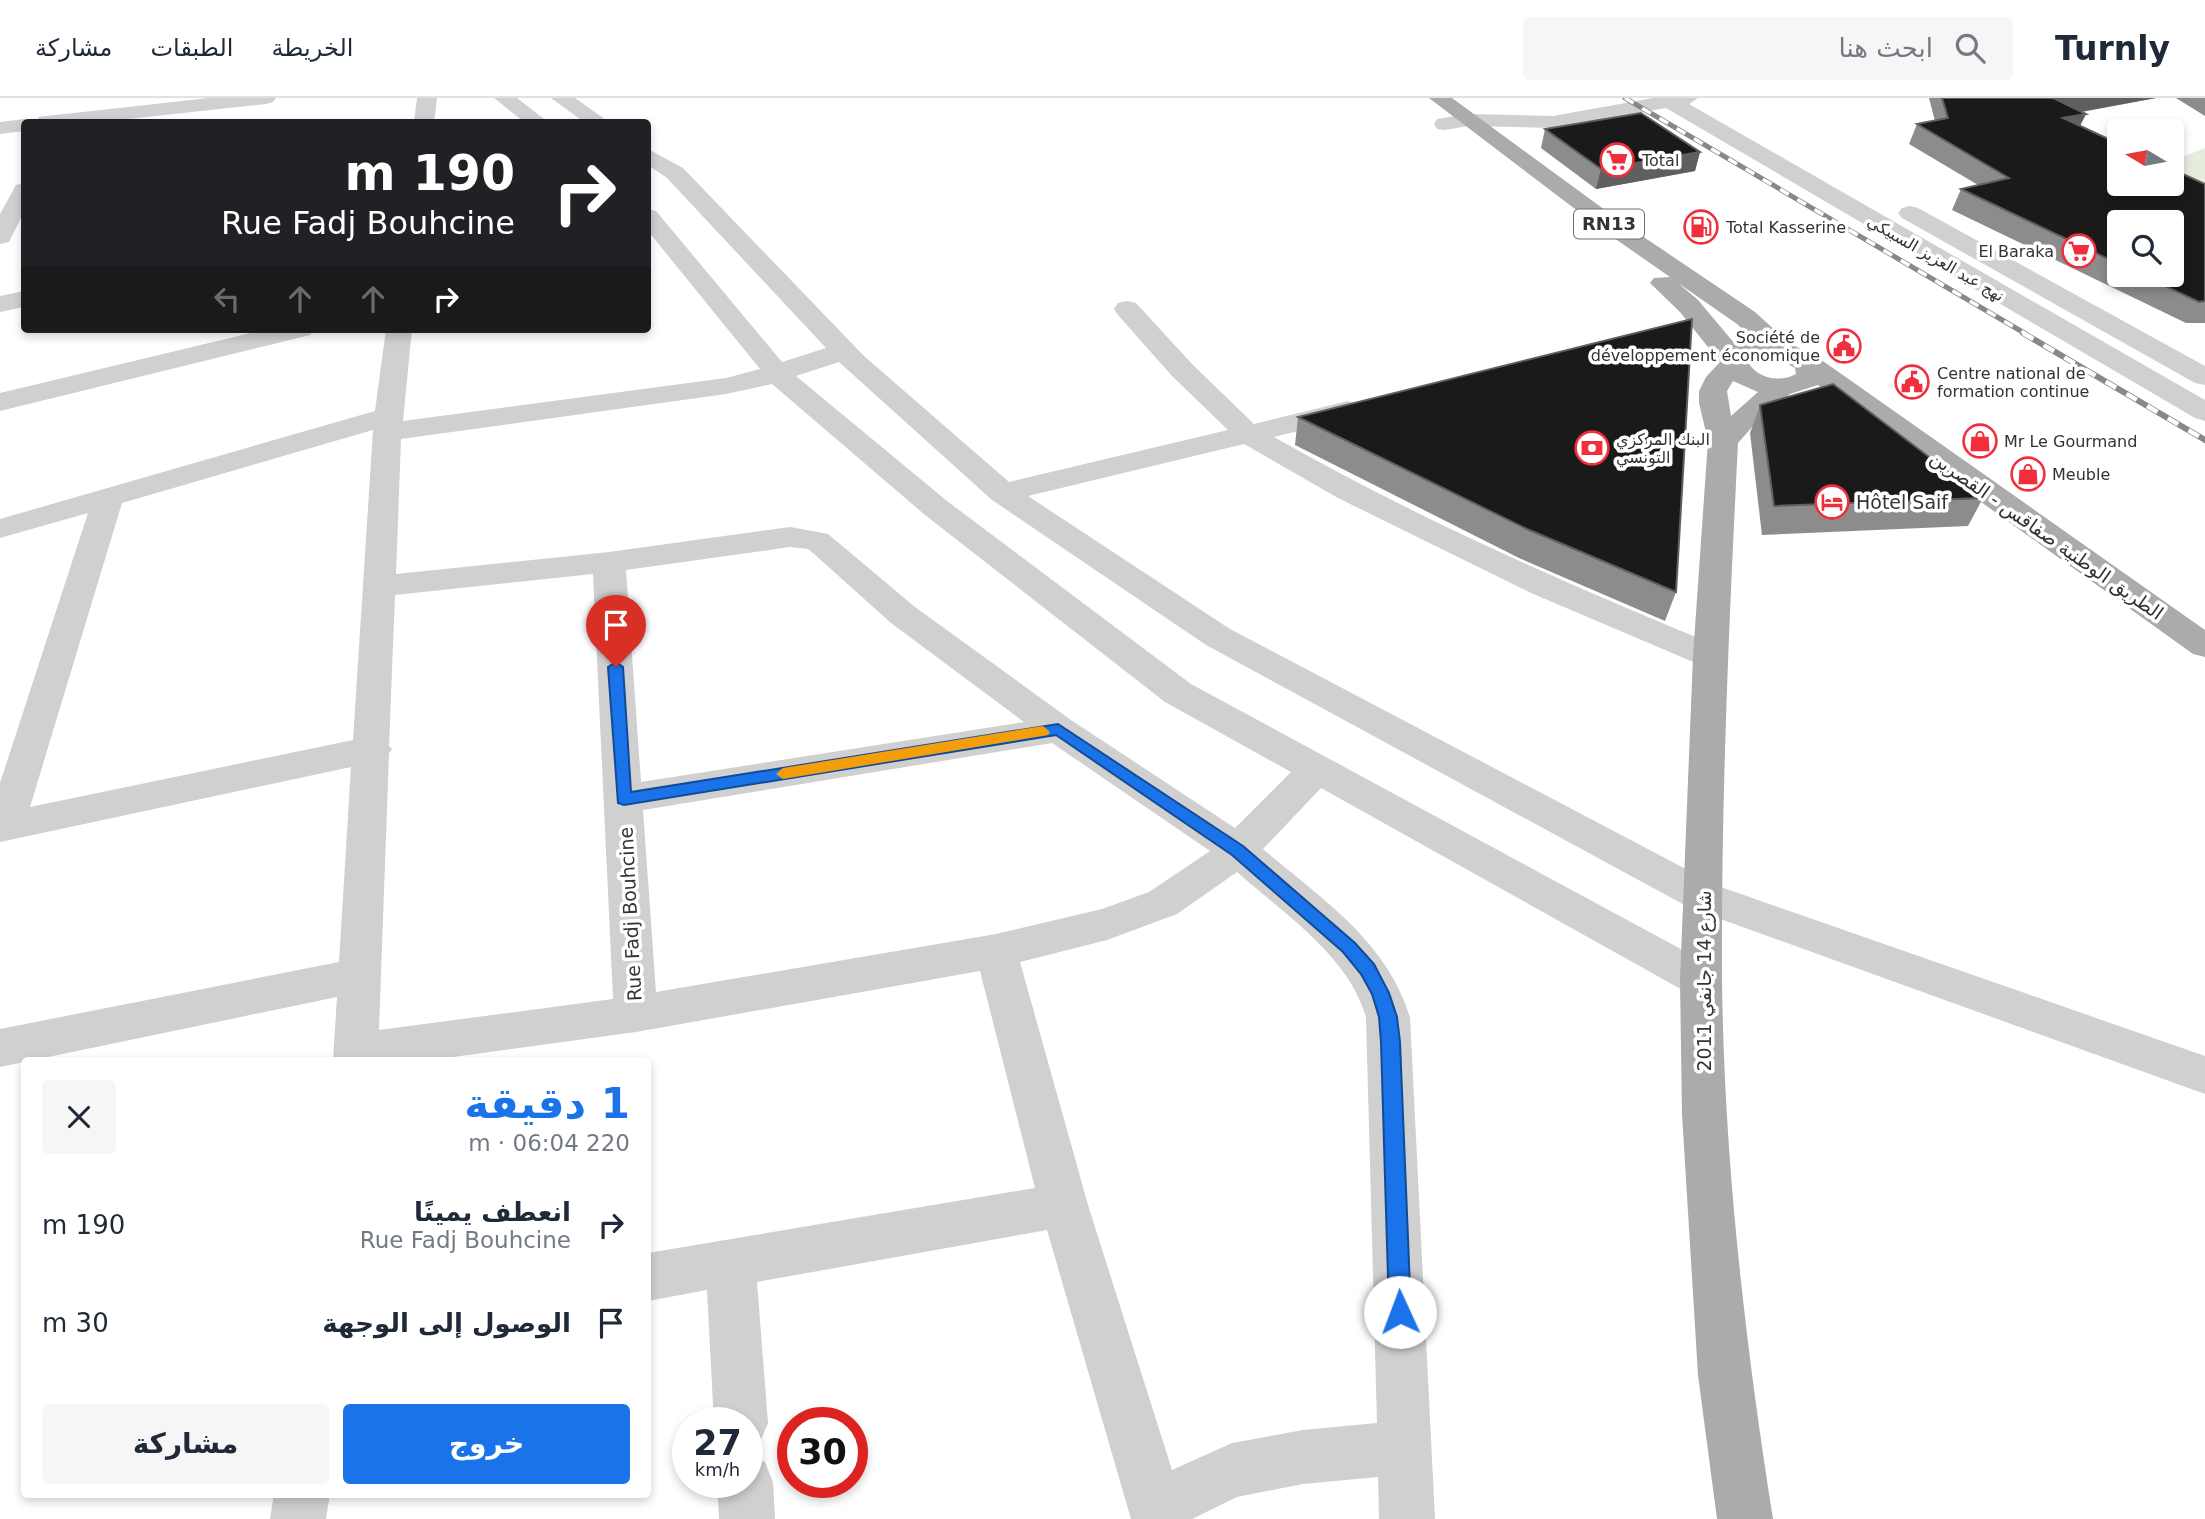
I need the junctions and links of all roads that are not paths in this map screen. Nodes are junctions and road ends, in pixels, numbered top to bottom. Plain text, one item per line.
1 (266, 98) edge
2 (428, 98) edge
3 (503, 98) edge
4 (561, 98) edge
5 (1706, 98) edge
6 (1678, 100) edge
7 (1430, 102) edge
8 (81, 119) edge
9 (424, 119) edge
10 (533, 119) edge
11 (593, 119) edge
12 (1457, 122) junction
13 (1553, 122) junction
14 (21, 125) edge
15 (0, 128) edge
16 (1489, 145) junction
17 (651, 158) edge
18 (1871, 191) dead end
19 (15, 197) edge
20 (1895, 205) dead end
21 (651, 220) edge
22 (0, 237) edge
23 (21, 300) edge
24 (0, 304) edge
25 (1127, 309) dead end
26 (285, 333) edge
27 (399, 333) edge
28 (2152, 346) junction
29 (1780, 349) junction
30 (844, 351) junction
31 (2205, 353) edge
32 (2107, 357) junction
33 (1732, 361) junction
34 (776, 373) junction
35 (2205, 377) edge
36 (1795, 379) junction
37 (0, 402) edge
38 (1369, 405) edge
39 (2205, 412) edge
40 (388, 424) junction
41 (1248, 434) junction
42 (1723, 441) junction
43 (1003, 493) junction
44 (108, 498) junction
45 (0, 529) edge
46 (609, 562) junction
47 (379, 586) junction
48 (2205, 646) edge
49 (1710, 656) junction
50 (1058, 729) junction
51 (373, 748) junction
52 (1317, 769) junction
53 (624, 799) junction
54 (3, 828) edge
55 (1238, 850) junction
56 (1704, 897) junction
57 (996, 951) junction
58 (359, 975) junction
59 (1701, 980) junction
60 (636, 1014) junction
61 (0, 1048) edge
62 (356, 1056) edge
63 (2205, 1075) edge
64 (1064, 1205) junction
65 (731, 1263) junction
66 (651, 1276) edge
67 (740, 1407) edge
68 (1405, 1447) junction
69 (301, 1498) edge
70 (746, 1498) edge
71 (1157, 1513) edge
72 (298, 1519) edge
73 (747, 1519) edge
74 (1407, 1519) edge
75 (1745, 1519) edge

1 - 8 street
2 - 9 street
3 - 10 street
4 - 11 street
5 - 18 street, نهج عبد العزيز السبيكي
6 - 13 street
6 - 32 street, نهج عبد العزيز السبيكي
7 - 12 main road, RN13
12 - 13 street
12 - 16 main road, RN13
13 - 16 street
14 - 15 street
16 - 29 main road, RN13
16 - 33 main road, RN13
17 - 30 street
19 - 22 street
20 - 28 street, نهج عبد العزيز السبيكي
21 - 34 street
23 - 24 street
25 - 41 street
26 - 37 street
27 - 40 street
28 - 31 street
28 - 32 street
28 - 35 street, نهج عبد العزيز السبيكي
29 - 33 main road, RN13
29 - 36 main road, RN13
30 - 34 street
30 - 43 street
32 - 39 street, نهج عبد العزيز السبيكي
33 - 36 main road, RN13
33 - 42 main road, شارع 14 جانفي 2011
34 - 40 street
34 - 52 street
36 - 42 main road
36 - 48 main road, الطريق الوطنية صفاقس - القصرين / RN13
38 - 41 street
40 - 44 street
40 - 47 street
41 - 43 street
41 - 49 street
42 - 49 main road, شارع 14 جانفي 2011
43 - 56 street
44 - 45 street
44 - 54 street
46 - 47 street
46 - 50 street
46 - 53 street, Rue Fadj Bouhcine
47 - 51 street
49 - 56 main road, شارع 14 جانفي 2011
50 - 53 street
50 - 55 street
51 - 54 street
51 - 58 street
52 - 55 street
52 - 59 street
53 - 60 street, Rue Fadj Bouhcine
55 - 57 street
55 - 68 street
56 - 59 main road, شارع 14 جانفي 2011
56 - 63 street
57 - 60 street
57 - 64 street
58 - 61 street
58 - 62 street
59 - 75 main road, شارع 14 جانفي 2011
60 - 62 street
64 - 65 street
64 - 71 street
65 - 66 street
65 - 67 street
68 - 71 street
68 - 74 street
69 - 72 street
70 - 73 street

